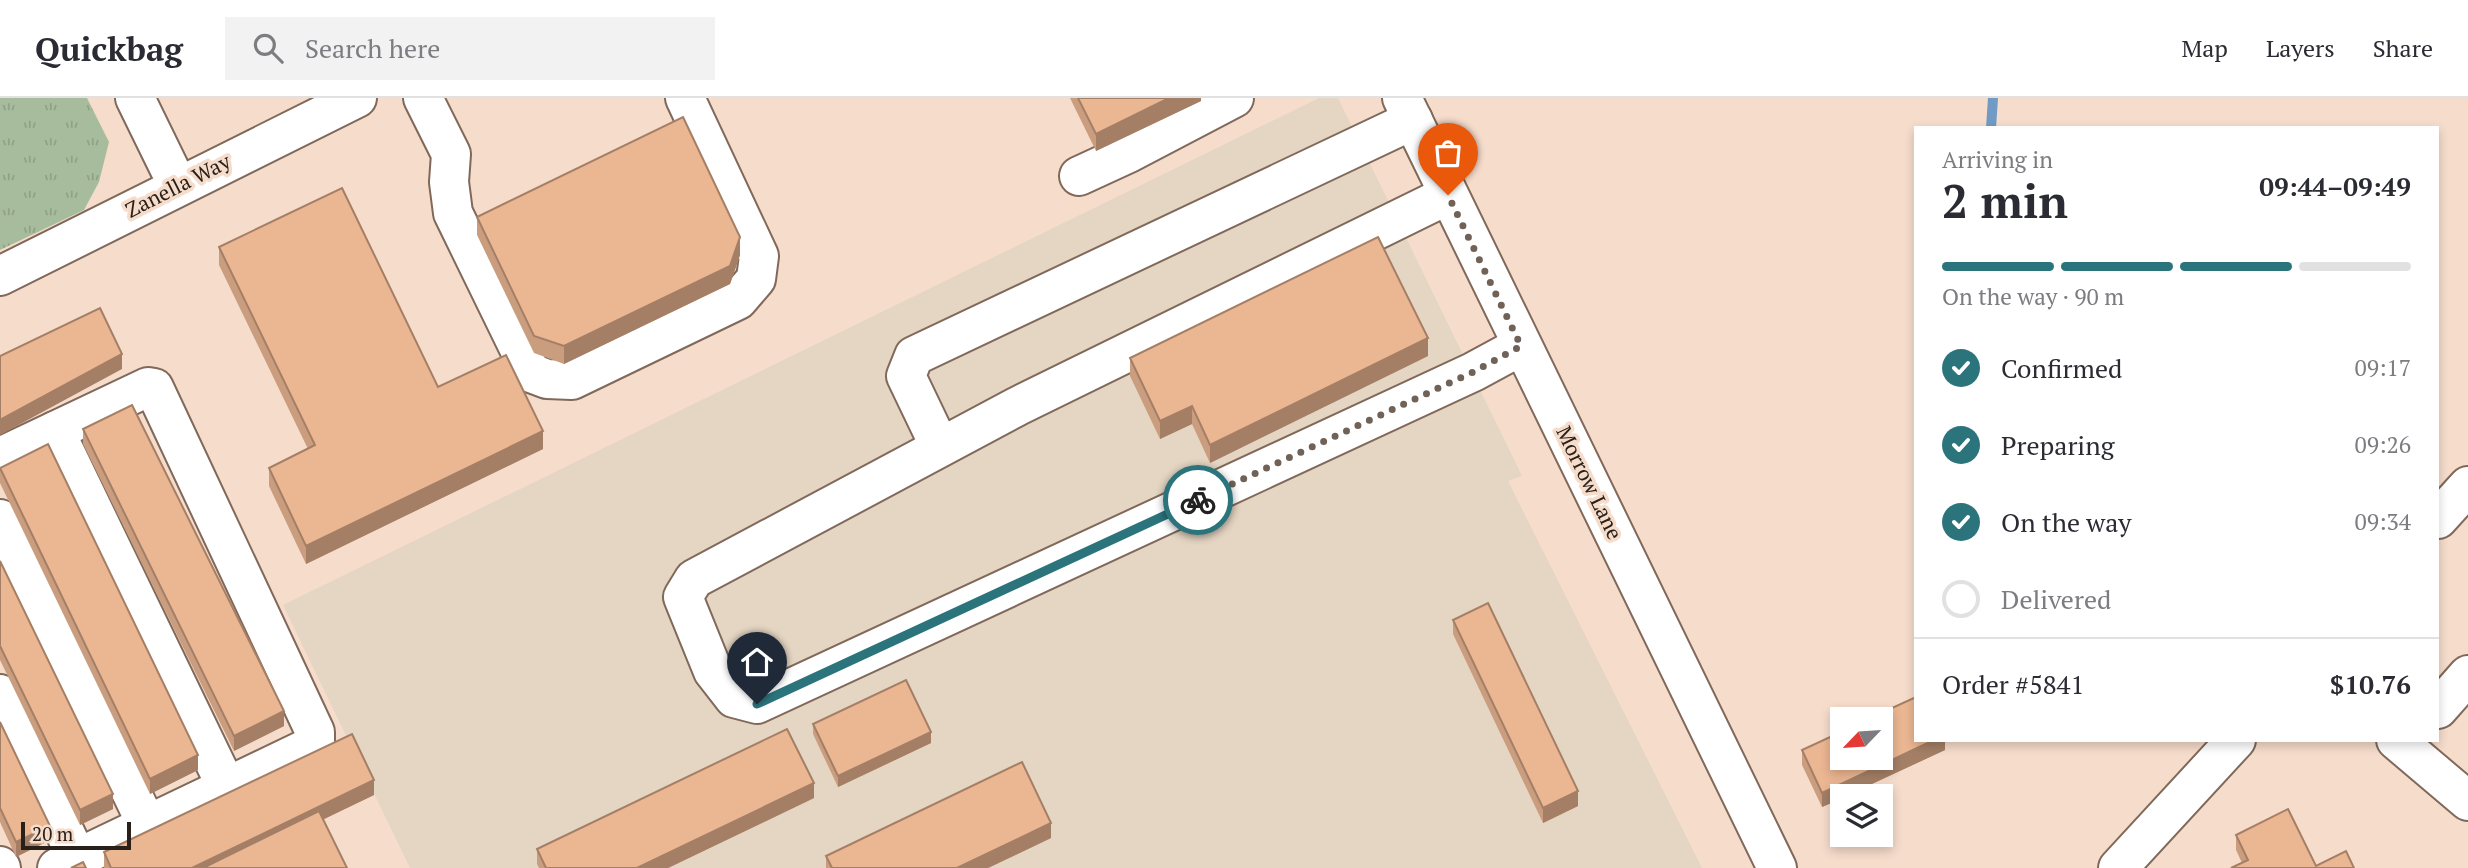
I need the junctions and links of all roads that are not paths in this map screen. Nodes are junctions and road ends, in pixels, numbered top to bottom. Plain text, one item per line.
1 (135, 98) edge
2 (357, 98) edge
3 (424, 98) edge
4 (685, 98) edge
5 (1234, 98) edge
6 (1407, 109) edge
7 (1079, 176) dead end
8 (178, 186) junction
9 (1448, 195) junction
10 (0, 276) edge
11 (1521, 346) junction
12 (55, 430) junction
13 (940, 447) junction
14 (0, 457) edge
15 (2468, 486) edge
16 (2439, 518) edge
17 (0, 519) edge
18 (2468, 675) edge
19 (0, 694) edge
20 (2439, 708) edge
21 (2234, 742) edge
22 (2403, 743) edge
23 (226, 786) junction
24 (2468, 801) edge
25 (147, 825) junction
26 (67, 863) edge
27 (1773, 863) edge
28 (2118, 868) edge

1 - 8 street
2 - 8 street, Zanella Way
3 - 4 street
5 - 7 street
6 - 9 street, Morrow Lane
6 - 13 street
8 - 10 street, Zanella Way
9 - 11 street, Morrow Lane
9 - 13 street
11 - 13 street
11 - 27 street, Morrow Lane
12 - 14 street
12 - 23 street
12 - 23 street
15 - 16 street
17 - 25 street
18 - 20 street
19 - 26 street
21 - 28 street
22 - 24 street
23 - 25 street
25 - 26 street

